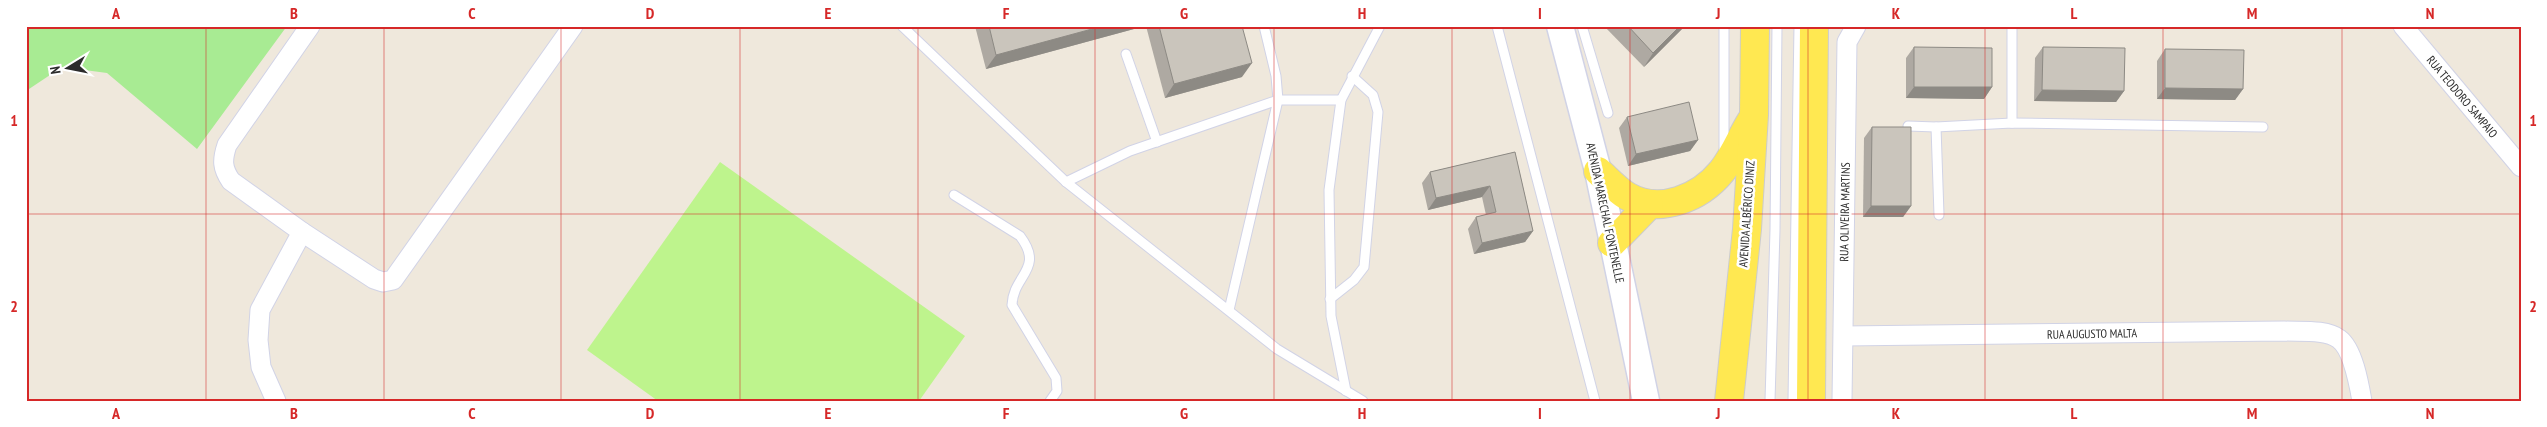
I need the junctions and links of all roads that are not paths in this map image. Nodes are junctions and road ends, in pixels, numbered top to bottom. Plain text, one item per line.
1 (310, 26) edge
2 (573, 26) edge
3 (902, 26) edge
4 (1264, 26) edge
5 (1380, 26) edge
6 (1497, 26) edge
7 (1560, 26) edge
8 (1582, 26) edge
9 (1724, 26) edge
10 (1755, 26) edge
11 (1777, 26) edge
12 (1799, 26) edge
13 (1814, 26) edge
14 (1856, 26) edge
15 (2012, 26) edge
16 (2403, 26) edge
17 (1126, 54) dead end
18 (1352, 76) junction
19 (1278, 100) junction
20 (1341, 100) junction
21 (1608, 113) dead end
22 (1754, 115) junction
23 (2012, 123) junction
24 (1908, 126) edge
25 (1936, 127) junction
26 (2263, 127) dead end
27 (1157, 142) junction
28 (2521, 167) edge
29 (1724, 169) junction
30 (1598, 171) junction
31 (1066, 182) junction
32 (954, 195) dead end
33 (1649, 205) junction
34 (1939, 215) dead end
35 (302, 232) junction
36 (1612, 243) junction
37 (1330, 299) junction
38 (1229, 310) junction
39 (1844, 336) junction
40 (1346, 392) junction
41 (276, 401) edge
42 (1050, 401) edge
43 (1363, 401) edge
44 (1595, 401) edge
45 (1646, 401) edge
46 (1730, 401) edge
47 (1770, 401) edge
48 (1793, 401) edge
49 (1811, 401) edge
50 (1842, 401) edge
51 (2362, 401) edge

1 - 35 street
2 - 35 street
3 - 31 lane
4 - 19 lane
5 - 18 lane
6 - 44 lane
7 - 30 main road, AVENIDA MARECHAL FONTENELLE
8 - 21 lane
9 - 29 lane
10 - 22 main road, AVENIDA ALBÉRICO DINIZ
11 - 47 lane
12 - 48 lane
13 - 49 main road
14 - 39 street, RUA OLIVEIRA MARTINS
15 - 23 lane
16 - 28 street, RUA TEODORO SAMPAIO
17 - 27 lane
18 - 20 lane
18 - 37 lane
19 - 20 lane
19 - 27 lane
19 - 38 lane
20 - 37 lane
22 - 29 main road
22 - 46 main road, AVENIDA ALBÉRICO DINIZ
23 - 25 lane
23 - 26 lane
24 - 25 lane
25 - 34 lane
27 - 31 lane
29 - 33 main road
30 - 33 main road
30 - 36 main road, AVENIDA MARECHAL FONTENELLE
31 - 38 lane
32 - 42 lane
33 - 36 main road
35 - 41 street
36 - 45 main road, AVENIDA MARECHAL FONTENELLE
37 - 40 lane
38 - 40 lane
39 - 50 street, RUA OLIVEIRA MARTINS
39 - 51 street, RUA AUGUSTO MALTA
40 - 43 lane

